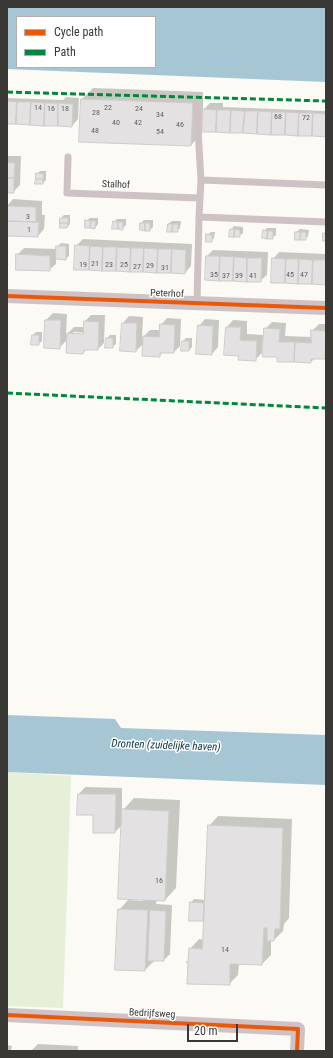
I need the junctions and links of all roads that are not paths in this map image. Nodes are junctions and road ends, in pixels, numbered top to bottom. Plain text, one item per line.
1 (196, 97) dead end
2 (68, 157) dead end
3 (201, 180) junction
4 (326, 185) edge
5 (200, 198) junction
6 (199, 217) junction
7 (326, 222) edge
8 (7, 296) edge
9 (197, 303) junction
10 (326, 308) edge
11 (7, 1015) edge
12 (297, 1051) edge

1 - 3 lane
2 - 5 lane, Stalhof
3 - 4 lane
3 - 5 lane
5 - 6 lane
6 - 7 lane
6 - 9 lane
8 - 9 street, Peterhof
9 - 10 street, Peterhof
11 - 12 street, Bedrijfsweg

